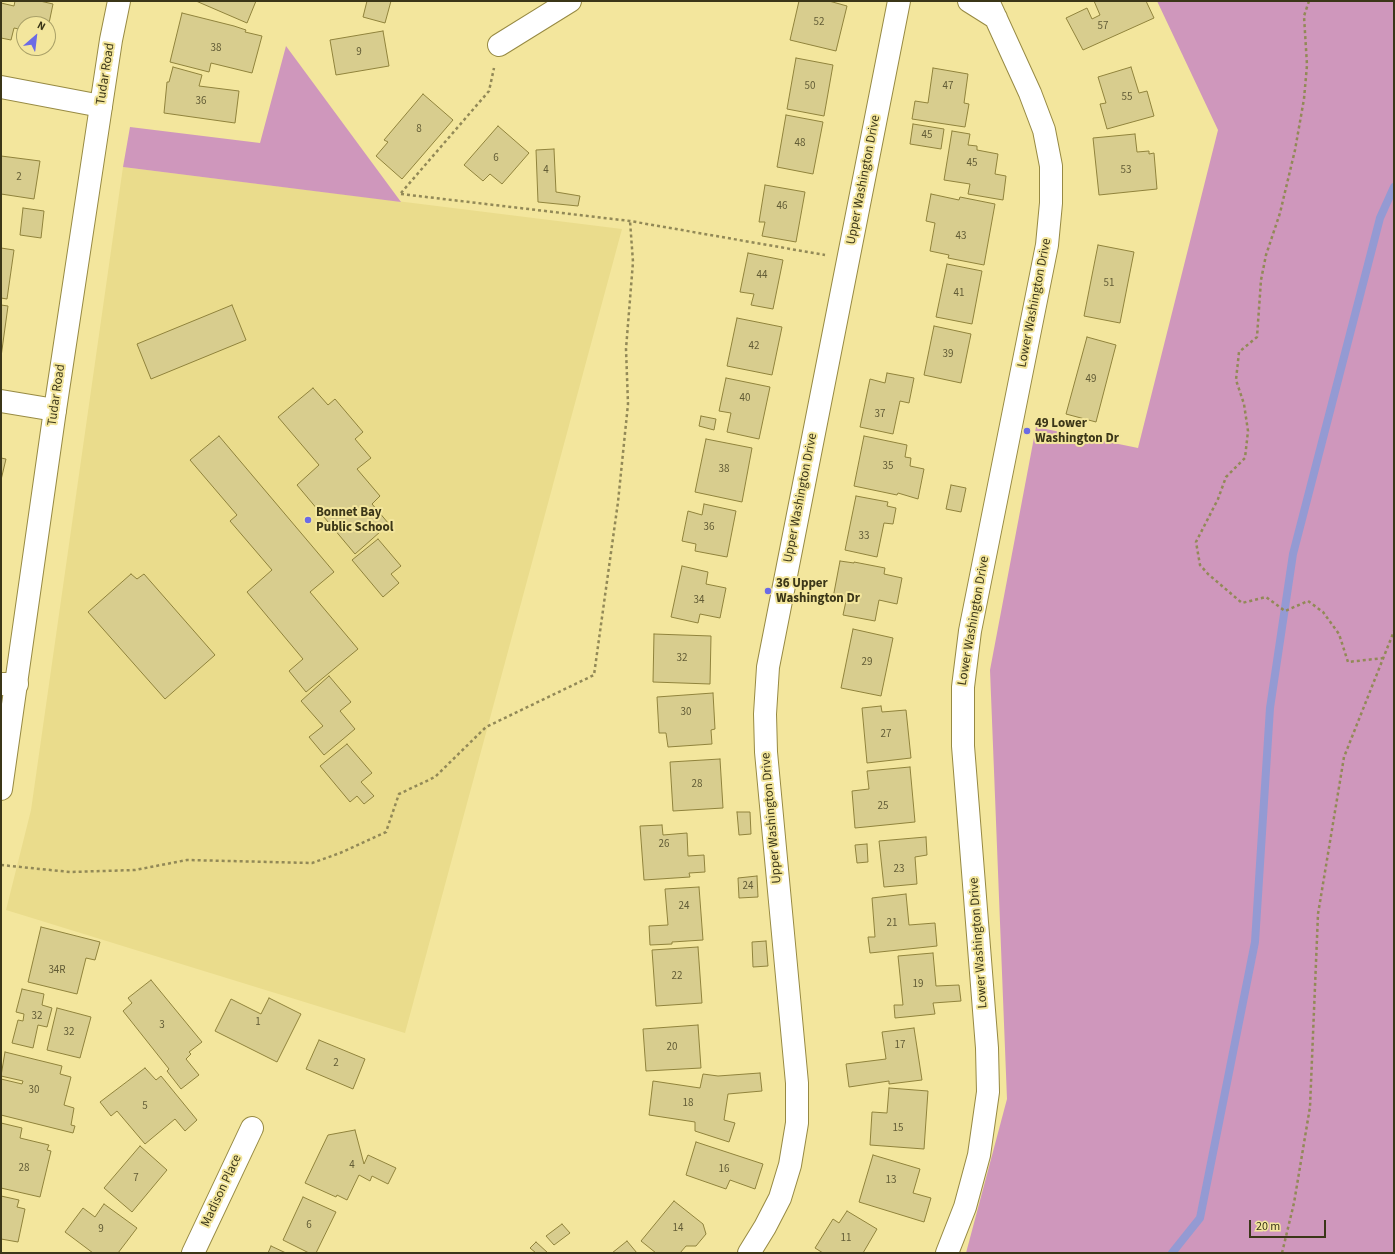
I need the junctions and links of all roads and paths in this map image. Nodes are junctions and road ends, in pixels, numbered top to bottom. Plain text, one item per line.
1 (119, 1) edge
2 (570, 1) edge
3 (969, 1) edge
4 (1309, 1) edge
5 (900, 3) edge
6 (992, 9) edge
7 (499, 45) joint
8 (1, 87) edge
9 (101, 106) junction
10 (630, 221) junction
11 (849, 260) junction
12 (1, 401) edge
13 (55, 410) junction
14 (1394, 631) edge
15 (1384, 658) junction
16 (9, 684) edge
17 (1, 789) edge
18 (1, 865) edge
19 (252, 1128) dead end
20 (192, 1253) edge
21 (749, 1253) edge
22 (947, 1253) edge
23 (1282, 1253) edge

1 - 9 street, Tudar Road
2 - 7 street
3 - 6 street
4 - 15 path
5 - 11 street, Upper Washington Drive
6 - 22 street, Lower Washington Drive
7 - 10 path
8 - 9 street
9 - 13 street, Tudar Road
10 - 11 path
10 - 18 path
11 - 21 street, Upper Washington Drive
12 - 13 street
13 - 16 street, Tudar Road
14 - 15 path
15 - 23 path
16 - 17 street, Tudar Road
19 - 20 street, Madison Place

